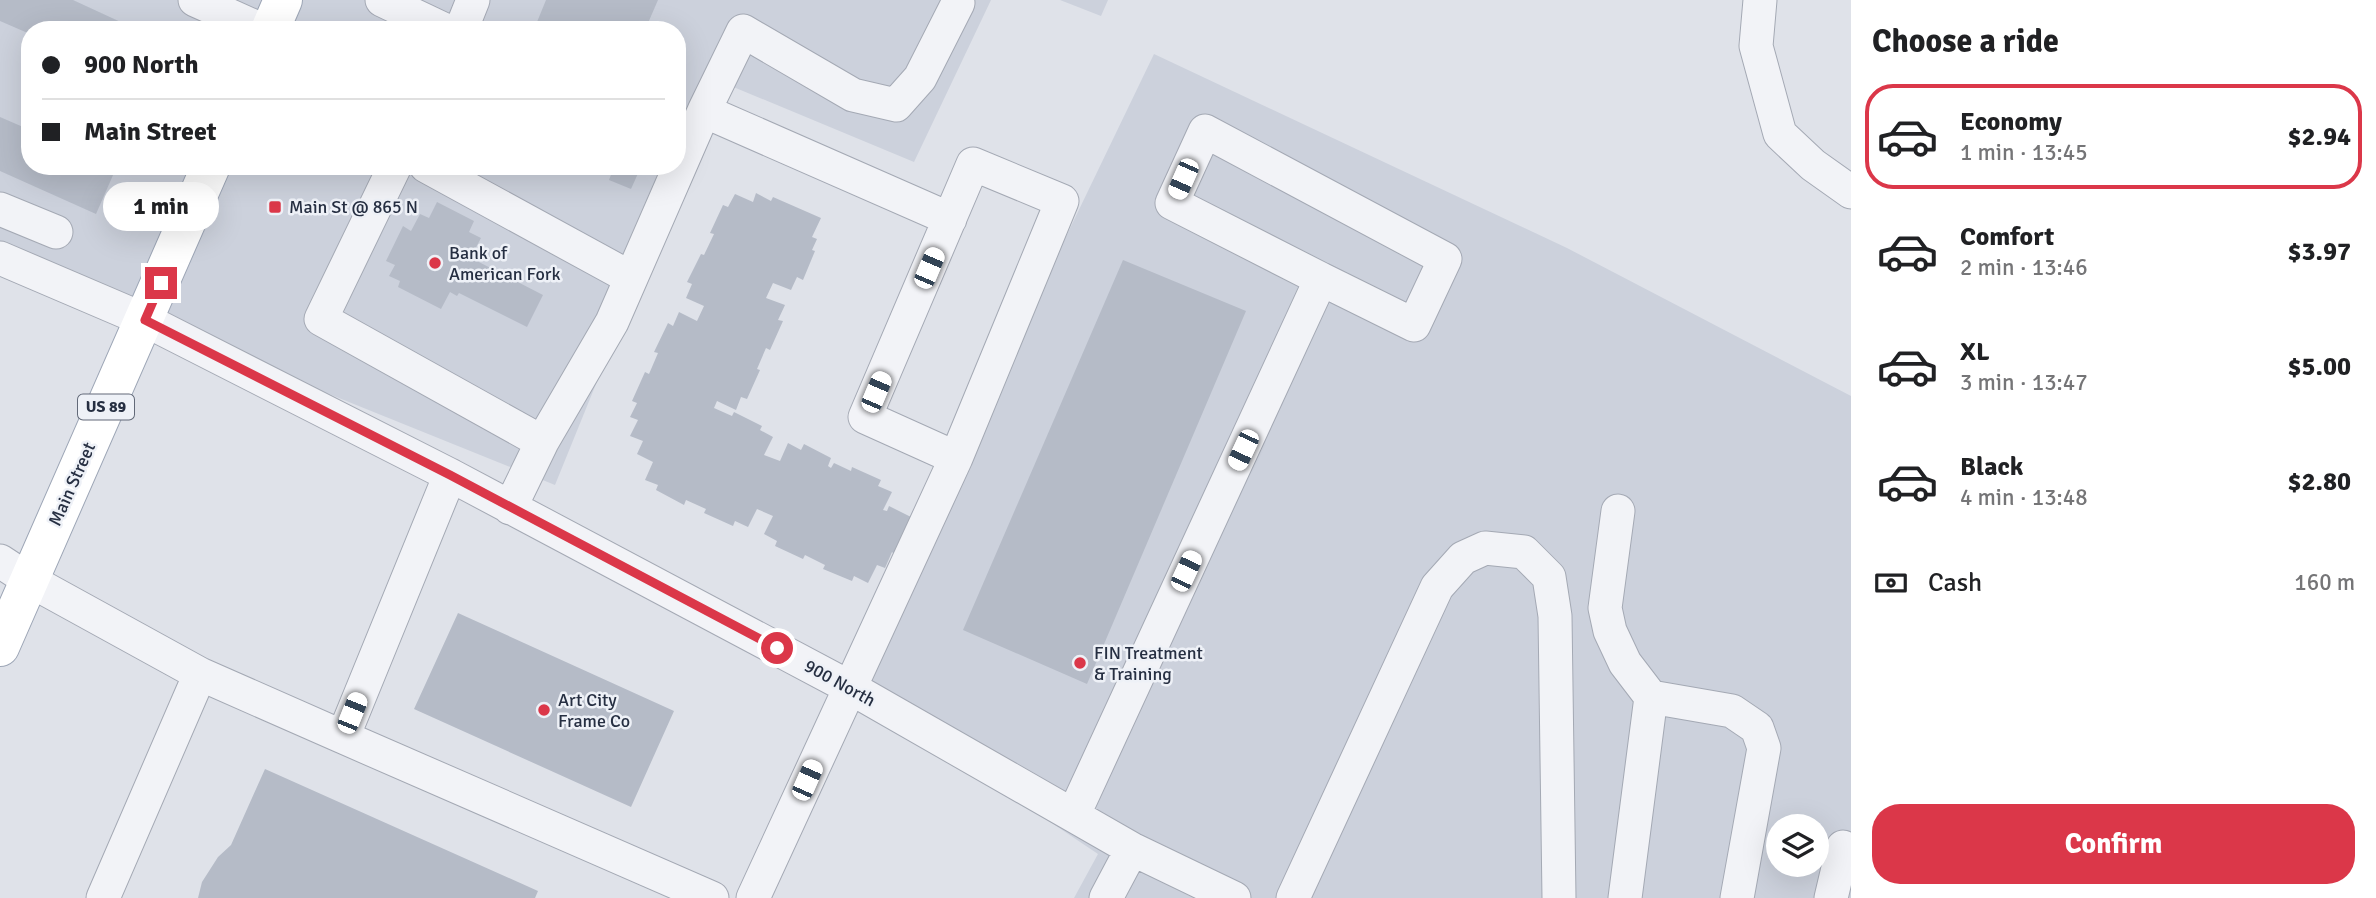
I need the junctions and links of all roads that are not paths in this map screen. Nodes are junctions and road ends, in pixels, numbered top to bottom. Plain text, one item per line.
1 (195, 0) edge
2 (283, 0) edge
3 (382, 0) edge
4 (473, 0) edge
5 (1760, 0) edge
6 (958, 3) dead end
7 (242, 21) edge
8 (274, 21) edge
9 (426, 21) edge
10 (465, 21) edge
11 (704, 111) junction
12 (686, 152) edge
13 (207, 175) edge
14 (391, 175) edge
15 (442, 175) edge
16 (676, 175) edge
17 (1851, 192) edge
18 (0, 209) edge
19 (950, 219) junction
20 (56, 232) dead end
21 (0, 258) edge
22 (631, 278) junction
23 (1321, 279) junction
24 (145, 320) junction
25 (542, 442) junction
26 (956, 458) junction
27 (450, 475) junction
28 (510, 508) junction
29 (1618, 511) dead end
30 (15, 570) edge
31 (0, 647) edge
32 (200, 674) junction
33 (849, 687) junction
34 (1651, 697) junction
35 (342, 737) junction
36 (1074, 814) junction
37 (1843, 847) dead end
38 (1132, 849) junction
39 (103, 898) edge
40 (712, 898) edge
41 (753, 898) edge
42 (1105, 898) edge
43 (1234, 898) edge
44 (1293, 898) edge
45 (1559, 898) edge
46 (1625, 898) edge
47 (1737, 898) edge
48 (1831, 898) edge

1 - 7 street
2 - 8 main road
3 - 9 street
4 - 10 street
5 - 17 street
6 - 11 street
11 - 12 street
11 - 19 street
13 - 24 main road, Main Street / US 89
14 - 25 street
15 - 22 street
16 - 22 street
18 - 20 street
19 - 26 street
19 - 26 street
21 - 24 street, 900 North
22 - 25 street
23 - 23 street
23 - 36 street
24 - 27 street, 900 North
24 - 30 main road, Main Street / US 89
25 - 28 street
26 - 33 street
27 - 28 street, 900 North
27 - 35 street
28 - 33 street, 900 North
29 - 34 street
30 - 31 main road, Main Street / US 89
30 - 32 street
32 - 35 street
32 - 39 street
33 - 36 street, 900 North
33 - 41 street
34 - 46 street
34 - 47 street
35 - 40 street
36 - 38 street, 900 North
37 - 48 street
38 - 42 street
38 - 43 street, 900 North
44 - 45 street

